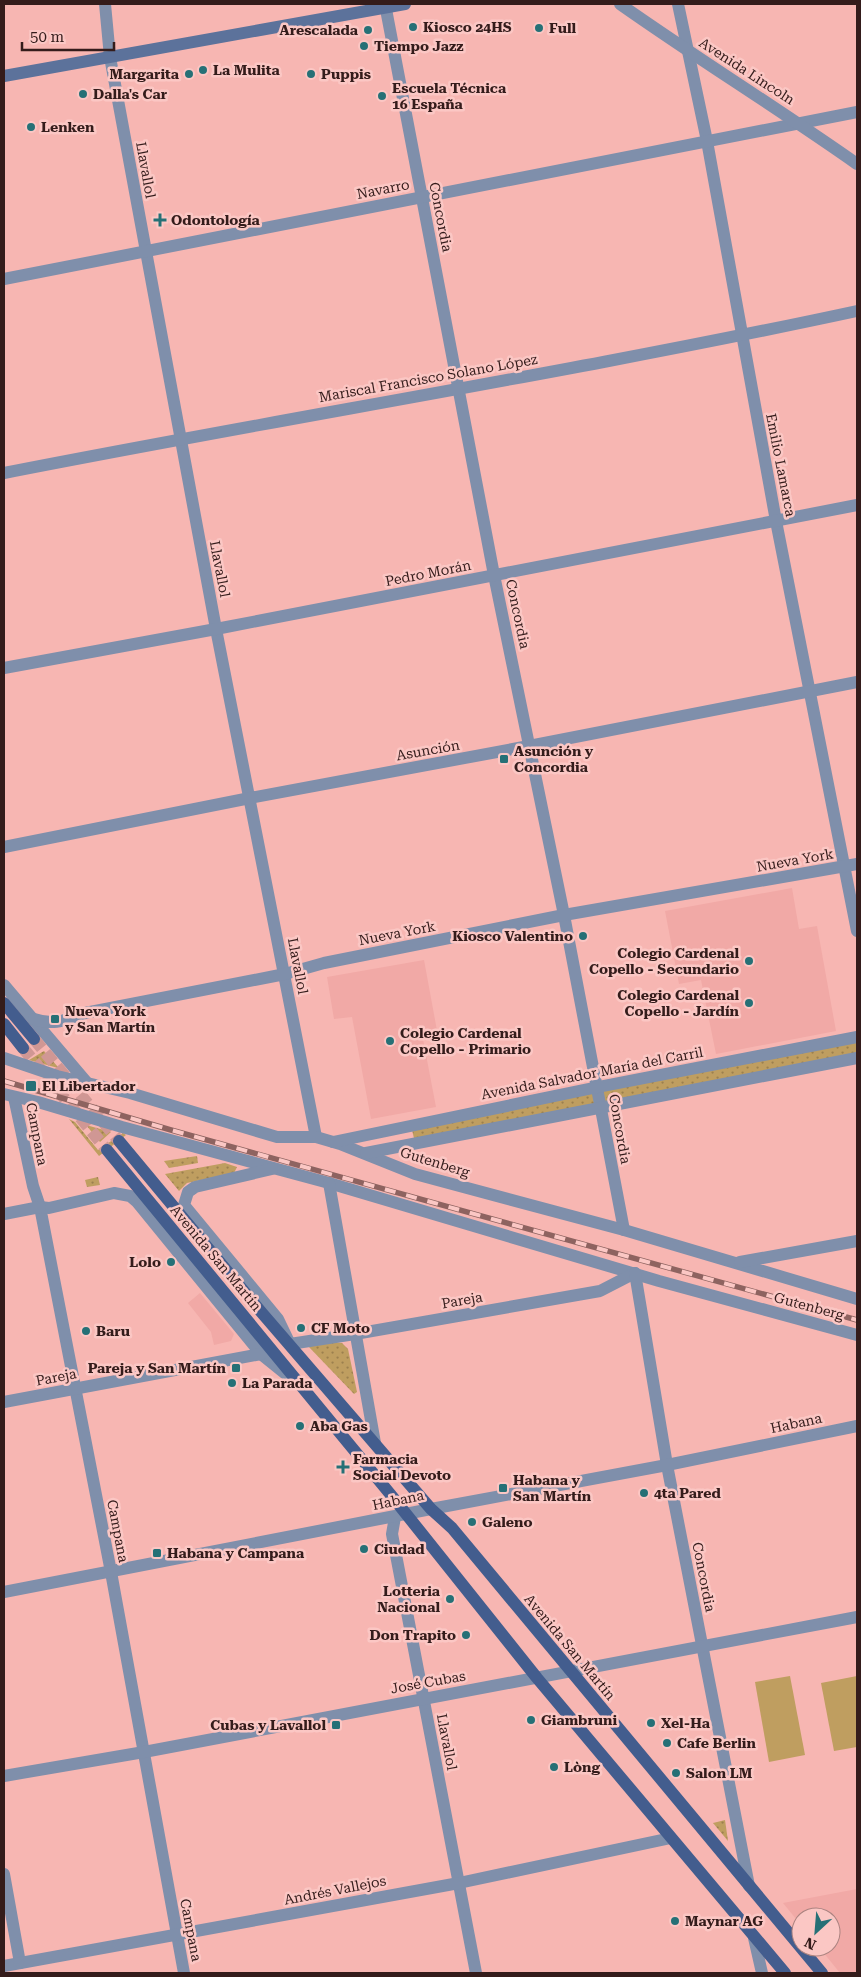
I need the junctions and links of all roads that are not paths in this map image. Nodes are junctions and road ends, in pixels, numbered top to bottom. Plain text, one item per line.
1 (105, 4) edge
2 (405, 4) edge
3 (620, 4) edge
4 (678, 4) edge
5 (385, 6) edge
6 (688, 52) junction
7 (110, 57) junction
8 (4, 76) edge
9 (857, 112) edge
10 (801, 124) junction
11 (707, 141) junction
12 (857, 164) edge
13 (422, 196) junction
14 (146, 252) junction
15 (4, 279) edge
16 (857, 312) edge
17 (741, 336) junction
18 (459, 388) junction
19 (180, 438) junction
20 (4, 473) edge
21 (857, 505) edge
22 (776, 521) junction
23 (494, 575) junction
24 (216, 629) junction
25 (4, 668) edge
26 (857, 682) edge
27 (809, 691) junction
28 (530, 746) junction
29 (250, 798) junction
30 (4, 847) edge
31 (857, 864) edge
32 (844, 866) junction
33 (564, 915) junction
34 (857, 931) edge
35 (285, 974) junction
36 (4, 985) edge
37 (4, 1003) edge
38 (34, 1018) junction
39 (4, 1024) edge
40 (857, 1037) edge
41 (34, 1039) tunnel mouth
42 (23, 1048) tunnel mouth
43 (4, 1058) edge
44 (857, 1058) edge
45 (88, 1084) junction
46 (598, 1087) junction
47 (9, 1095) edge
48 (601, 1108) junction
49 (316, 1137) junction
50 (119, 1141) tunnel mouth
51 (333, 1142) junction
52 (107, 1150) tunnel mouth
53 (366, 1153) junction
54 (274, 1169) junction
55 (329, 1183) junction
56 (40, 1207) junction
57 (4, 1214) edge
58 (624, 1230) junction
59 (857, 1241) edge
60 (738, 1263) junction
61 (635, 1273) junction
62 (857, 1299) edge
63 (355, 1334) junction
64 (857, 1335) edge
65 (290, 1344) junction
66 (261, 1354) junction
67 (301, 1386) junction
68 (75, 1388) junction
69 (4, 1402) edge
70 (857, 1426) edge
71 (375, 1443) junction
72 (667, 1465) junction
73 (431, 1509) junction
74 (400, 1516) junction
75 (111, 1572) junction
76 (4, 1592) edge
77 (857, 1617) edge
78 (702, 1646) junction
79 (570, 1671) junction
80 (537, 1678) junction
81 (424, 1698) junction
82 (144, 1752) junction
83 (4, 1776) edge
84 (671, 1838) junction
85 (4, 1874) edge
86 (459, 1883) junction
87 (749, 1886) junction
88 (177, 1935) junction
89 (754, 1938) junction
90 (20, 1963) junction
91 (4, 1966) edge
92 (184, 1973) edge
93 (476, 1973) edge
94 (762, 1973) edge
95 (785, 1973) edge
96 (822, 1973) edge

1 - 7 street, Llavallol
2 - 5 main road
3 - 6 street, Avenida Lincoln
4 - 6 street, Emilio Lamarca
5 - 7 main road
5 - 13 street, Concordia
6 - 10 street, Avenida Lincoln
6 - 11 street, Emilio Lamarca
7 - 8 main road
7 - 14 street, Llavallol
9 - 10 street, Navarro
10 - 11 street, Navarro
10 - 12 street, Avenida Lincoln
11 - 13 street, Navarro
11 - 17 street, Emilio Lamarca
13 - 14 street, Navarro
13 - 18 street, Concordia
14 - 15 street, Navarro
14 - 19 street, Llavallol
16 - 17 street, Mariscal Francisco Solano López
17 - 18 street, Mariscal Francisco Solano López
17 - 22 street, Emilio Lamarca
18 - 19 street, Mariscal Francisco Solano López
18 - 23 street, Concordia
19 - 20 street, Mariscal Francisco Solano López
19 - 24 street, Llavallol
21 - 22 street, Pedro Morán
22 - 23 street, Pedro Morán
22 - 27 street, Emilio Lamarca
23 - 24 street, Pedro Morán
23 - 28 street, Concordia
24 - 25 street, Pedro Morán
24 - 29 street, Llavallol
26 - 27 street, Asunción
27 - 28 street, Asunción
27 - 32 street, Emilio Lamarca
28 - 29 street, Asunción
28 - 33 street, Concordia
29 - 30 street, Asunción
29 - 35 street, Llavallol
31 - 32 street, Nueva York
32 - 33 street, Nueva York
32 - 34 street, Emilio Lamarca
33 - 35 street, Nueva York
33 - 46 street, Concordia
35 - 38 street, Nueva York
35 - 49 street, Llavallol
36 - 38 street
37 - 41 main road
38 - 45 street
39 - 42 main road
40 - 46 street, Avenida Salvador María del Carril
43 - 45 street, Gutenberg
44 - 48 street
45 - 49 street, Gutenberg
46 - 48 street, Concordia
46 - 51 street, Avenida Salvador María del Carril
47 - 54 street, Gutenberg
47 - 56 street, Campana
48 - 53 street
48 - 58 street, Concordia
49 - 51 street, Gutenberg
50 - 65 main road, Avenida San Martín
51 - 53 street, Gutenberg
52 - 67 main road, Avenida San Martín
53 - 58 street, Gutenberg
54 - 55 street, Gutenberg
54 - 65 street, Avenida San Martín
55 - 61 street, Gutenberg
55 - 63 street
56 - 57 street
56 - 66 street, Avenida San Martín
56 - 68 street, Campana
58 - 60 street, Gutenberg
59 - 60 street
60 - 62 street, Gutenberg
61 - 63 street, Pareja
61 - 64 street, Gutenberg
61 - 72 street, Concordia
63 - 65 street, Pareja
63 - 71 street
65 - 71 main road, Avenida San Martín
66 - 67 street, Avenida San Martín
66 - 68 street, Pareja
67 - 74 main road, Avenida San Martín
68 - 69 street, Pareja
68 - 75 street, Campana
70 - 72 street, Habana
71 - 73 main road, Avenida San Martín
72 - 73 street, Habana
72 - 78 street, Concordia
73 - 74 street, Habana
73 - 79 main road, Avenida San Martín
74 - 75 street, Habana
74 - 80 main road, Avenida San Martín
74 - 81 street, Llavallol
75 - 76 street, Habana
75 - 82 street, Campana
77 - 78 street, José Cubas
78 - 79 street, José Cubas
78 - 87 street, Concordia
79 - 80 street, José Cubas
79 - 87 main road, Avenida San Martín
80 - 81 street, José Cubas
80 - 84 main road, Avenida San Martín
81 - 82 street, José Cubas
81 - 86 street, Llavallol
82 - 83 street, José Cubas
82 - 88 street, Campana
84 - 86 street, Andrés Vallejos
84 - 89 main road, Avenida San Martín
85 - 90 street
86 - 88 street, Andrés Vallejos
86 - 93 street, Llavallol
87 - 96 main road, Avenida San Martín
88 - 90 street, Andrés Vallejos
88 - 92 street, Campana
89 - 94 street
89 - 95 main road, Avenida San Martín
90 - 91 street, Andrés Vallejos

